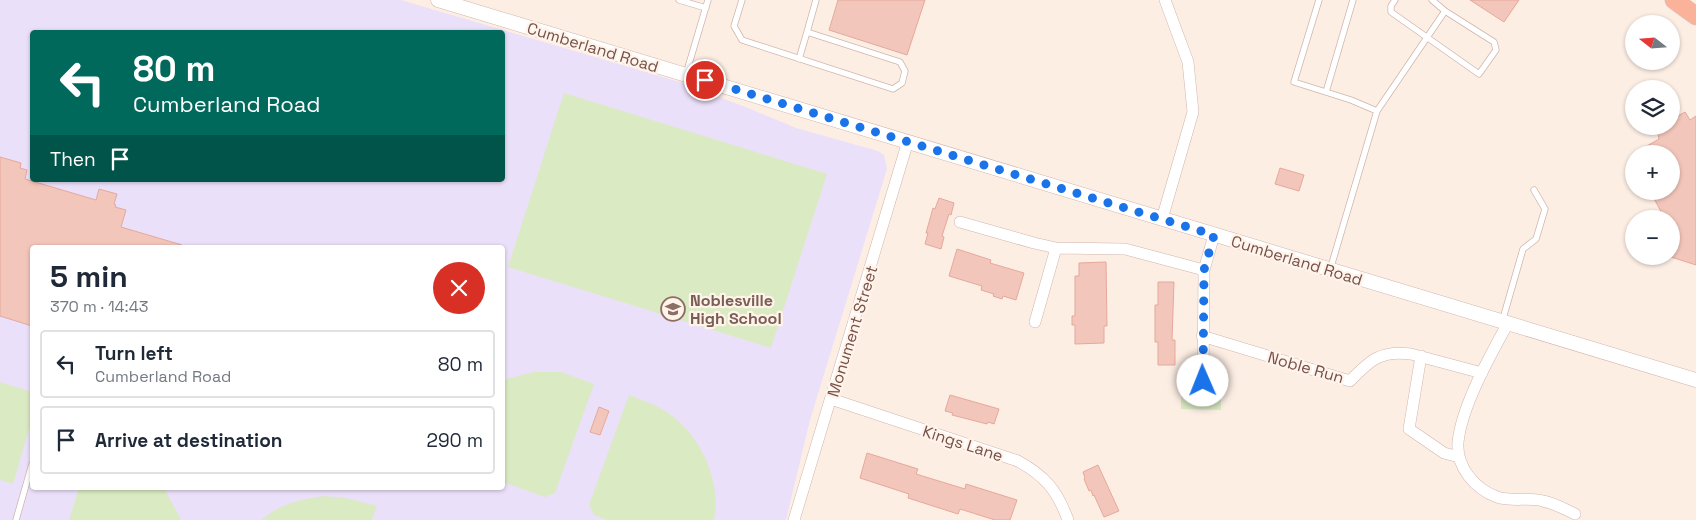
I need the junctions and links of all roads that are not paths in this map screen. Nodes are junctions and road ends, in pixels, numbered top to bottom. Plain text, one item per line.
1 (438, 0) edge
2 (679, 0) edge
3 (708, 0) edge
4 (742, 0) edge
5 (816, 0) edge
6 (1165, 0) edge
7 (1319, 0) edge
8 (1353, 0) edge
9 (1395, 0) edge
10 (1432, 0) edge
11 (1674, 0) edge
12 (706, 8) junction
13 (1445, 11) junction
14 (1696, 16) edge
15 (806, 32) junction
16 (1427, 38) junction
17 (799, 58) junction
18 (686, 74) junction
19 (1326, 92) junction
20 (1377, 111) junction
21 (908, 141) junction
22 (1534, 190) dead end
23 (1162, 219) junction
24 (960, 222) dead end
25 (1214, 235) junction
26 (1056, 248) junction
27 (1204, 270) junction
28 (1330, 270) junction
29 (1035, 322) dead end
30 (1505, 323) junction
31 (1202, 336) junction
32 (1421, 356) junction
33 (1482, 373) junction
34 (1696, 380) edge
35 (1203, 381) dead end
36 (831, 399) junction
37 (1459, 457) junction
38 (30, 471) edge
39 (1574, 514) dead end
40 (16, 520) edge
41 (794, 520) edge
42 (1068, 520) edge

1 - 18 street, Cumberland Road
2 - 12 lane
3 - 12 lane
4 - 17 lane
5 - 15 lane
6 - 23 street
7 - 19 lane
8 - 19 lane
9 - 16 lane
10 - 13 lane
11 - 14 highway
12 - 18 lane
13 - 16 lane
13 - 16 lane
15 - 17 lane
15 - 17 lane
16 - 20 lane
18 - 21 street, Cumberland Road
19 - 20 lane
20 - 28 lane
21 - 23 street, Cumberland Road
21 - 36 street, Monument Street
22 - 30 lane
23 - 25 street, Cumberland Road
24 - 26 street
25 - 27 street
25 - 28 street, Cumberland Road
26 - 27 street
26 - 29 street
27 - 31 street
28 - 30 street, Cumberland Road
30 - 33 street
30 - 34 street, Cumberland Road
31 - 32 street, Noble Run
31 - 35 street
32 - 33 street
32 - 37 street
33 - 37 street
36 - 41 street, Monument Street
36 - 42 street, Kings Lane
37 - 39 street
38 - 40 lane

